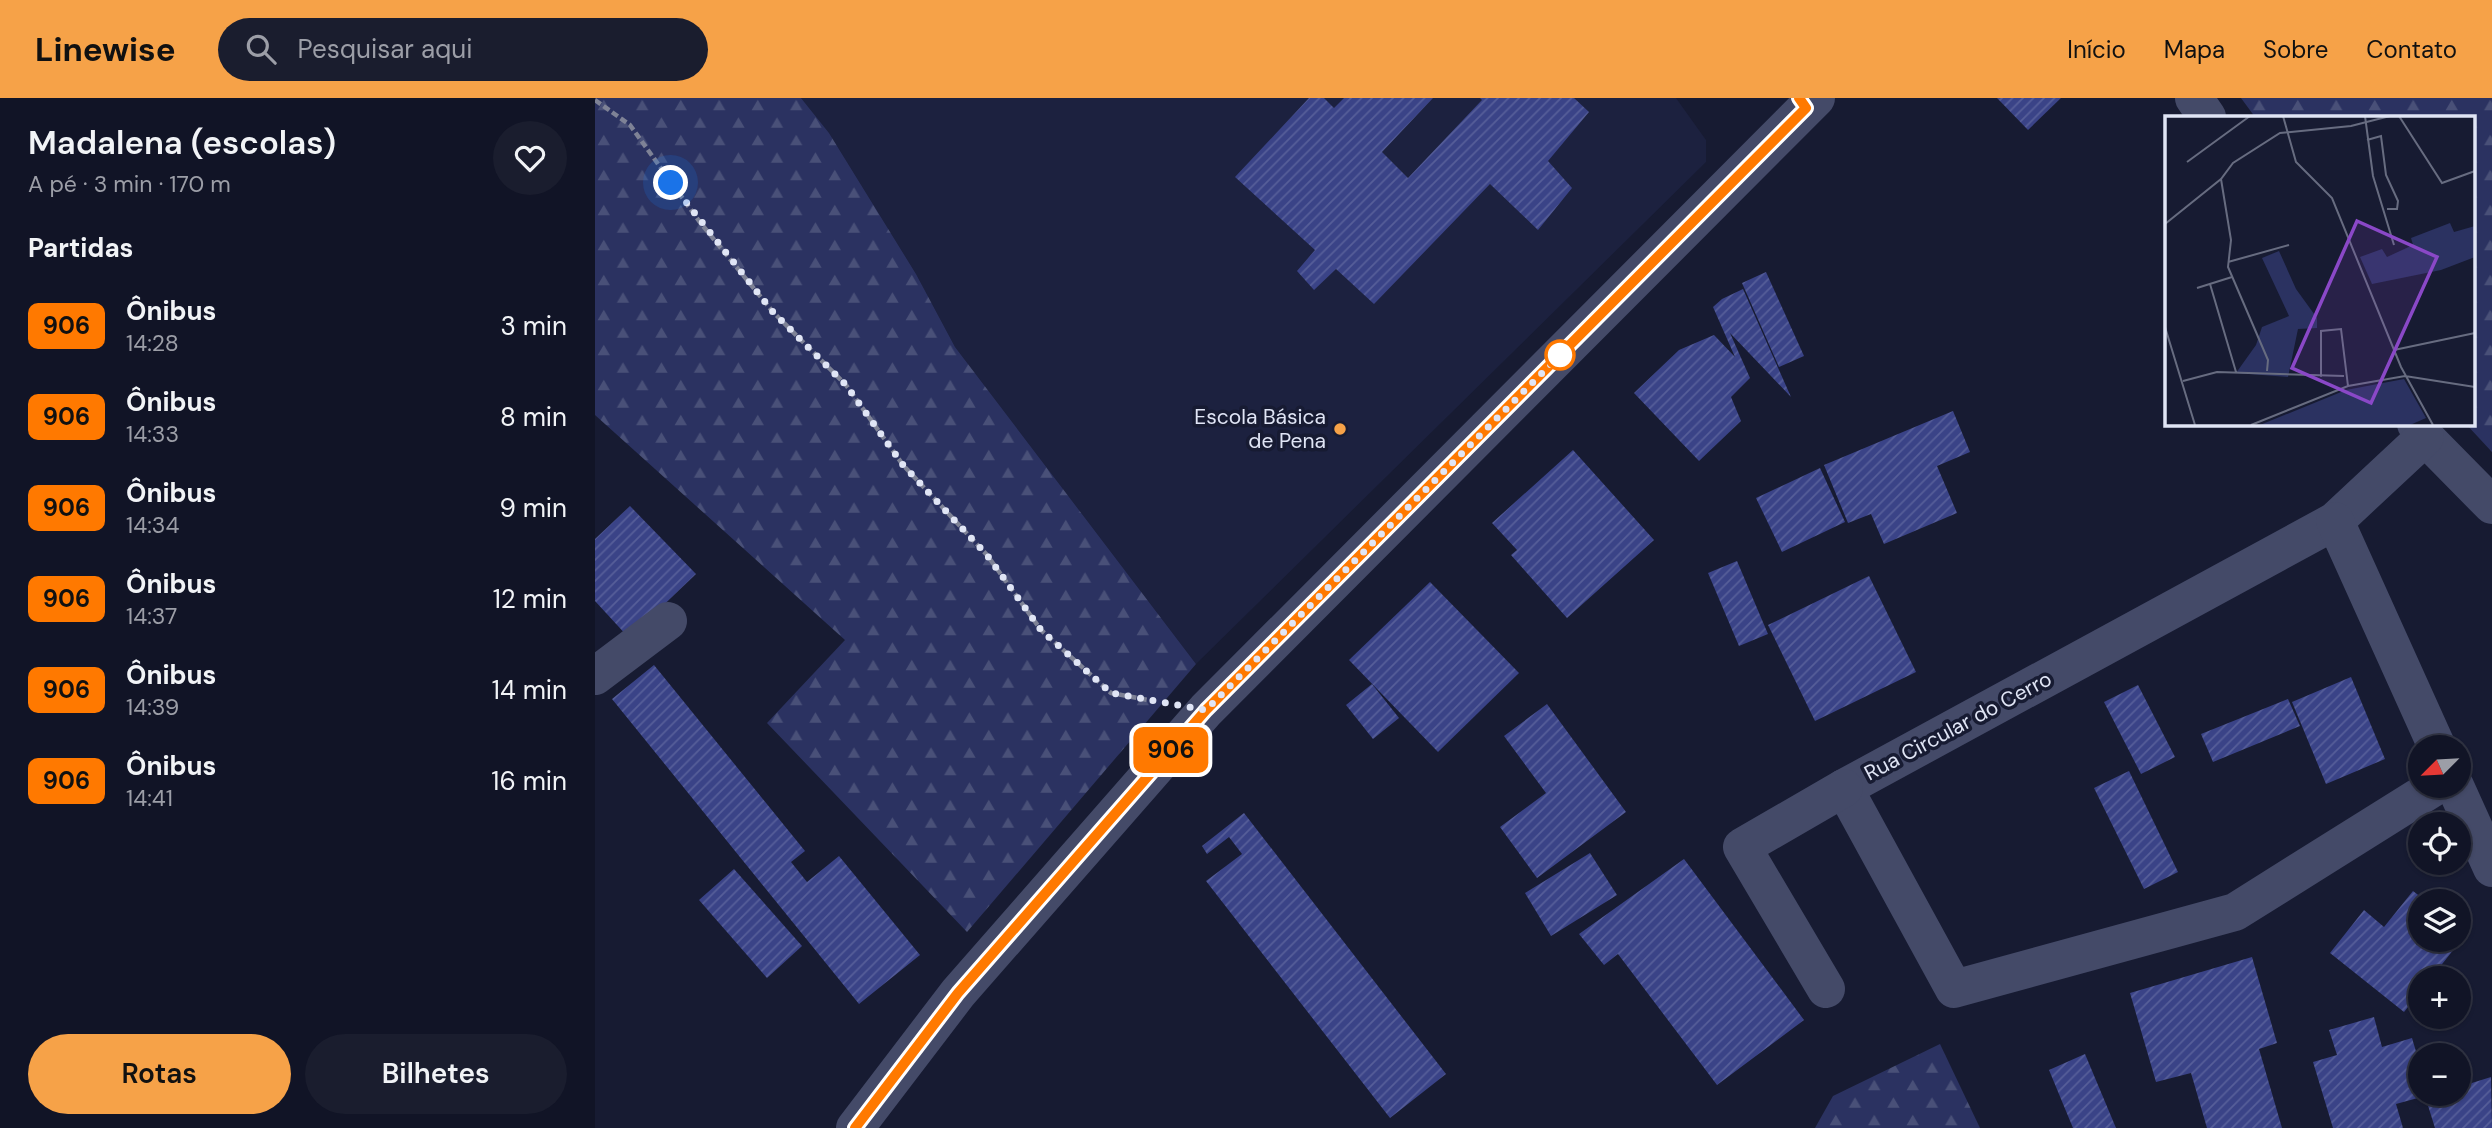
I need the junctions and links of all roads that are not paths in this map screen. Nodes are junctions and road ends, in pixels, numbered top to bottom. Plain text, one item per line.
1 (2194, 98) edge
2 (1807, 101) edge
3 (2206, 116) edge
4 (2421, 430) edge
5 (2492, 505) edge
6 (2335, 521) junction
7 (669, 621) dead end
8 (595, 676) edge
9 (2432, 735) edge
10 (1844, 788) junction
11 (2417, 798) edge
12 (2460, 798) edge
13 (2492, 868) edge
14 (1826, 989) dead end
15 (855, 1128) edge

1 - 3 street
2 - 15 street
4 - 5 street
4 - 6 street, Rua Circular do Cerro
6 - 9 street
6 - 10 street, Rua Circular do Cerro
7 - 8 street
10 - 11 street, Rua Circular do Cerro
10 - 14 street
12 - 13 street

